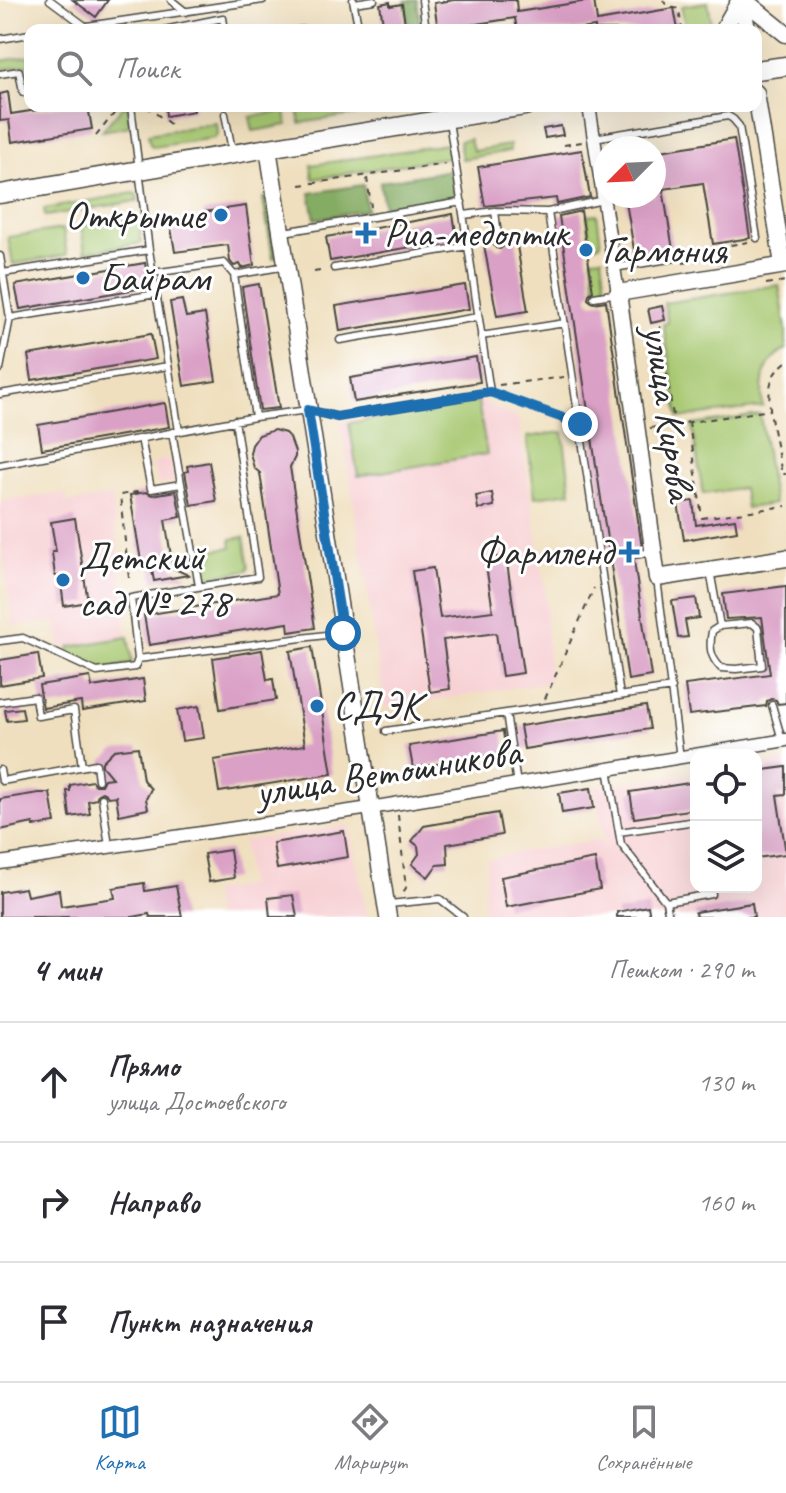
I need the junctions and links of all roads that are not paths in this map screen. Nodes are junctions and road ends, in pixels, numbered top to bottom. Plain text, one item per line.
1 (50, 0) edge
2 (171, 0) edge
3 (263, 0) edge
4 (374, 0) edge
5 (422, 0) edge
6 (742, 0) edge
7 (354, 2) edge
8 (186, 12) junction
9 (82, 24) edge
10 (99, 24) edge
11 (194, 24) edge
12 (224, 24) edge
13 (358, 24) edge
14 (425, 24) edge
15 (727, 24) edge
16 (746, 24) edge
17 (786, 34) edge
18 (24, 35) edge
19 (0, 39) edge
20 (786, 66) edge
21 (762, 69) edge
22 (0, 74) edge
23 (24, 92) edge
24 (132, 112) edge
25 (463, 112) edge
26 (589, 112) edge
27 (759, 112) edge
28 (225, 114) dead end
29 (442, 114) edge
30 (589, 140) junction
31 (268, 148) junction
32 (232, 154) junction
33 (594, 160) edge
34 (138, 170) junction
35 (0, 194) edge
36 (772, 198) junction
37 (751, 201) junction
38 (462, 202) junction
39 (594, 202) edge
40 (605, 208) edge
41 (495, 211) junction
42 (548, 212) junction
43 (464, 215) junction
44 (281, 233) junction
45 (757, 238) dead end
46 (499, 243) dead end
47 (468, 246) junction
48 (149, 250) junction
49 (0, 256) edge
50 (675, 258) road end
51 (286, 266) junction
52 (334, 268) road end
53 (614, 268) junction
54 (785, 270) edge
55 (3, 273) junction
56 (153, 273) junction
57 (234, 275) junction
58 (618, 293) junction
59 (156, 294) junction
60 (594, 297) dead end
61 (571, 301) dead end
62 (562, 302) junction
63 (478, 317) junction
64 (10, 318) junction
65 (565, 323) junction
66 (481, 336) junction
67 (340, 340) dead end
68 (168, 366) junction
69 (0, 369) edge
70 (0, 394) edge
71 (308, 410) junction
72 (255, 417) junction
73 (235, 420) junction
74 (175, 432) junction
75 (141, 438) junction
76 (0, 454) edge
77 (1, 465) edge
78 (181, 484) junction
79 (653, 552) junction
80 (633, 555) dead end
81 (786, 558) edge
82 (610, 559) dead end
83 (600, 560) junction
84 (710, 570) junction
85 (657, 578) junction
86 (199, 586) junction
87 (720, 626) junction
88 (343, 633) junction
89 (0, 641) edge
90 (138, 659) junction
91 (762, 666) junction
92 (765, 675) dead end
93 (672, 688) junction
94 (620, 696) junction
95 (0, 702) edge
96 (772, 705) dead end
97 (506, 713) junction
98 (386, 731) dead end
99 (784, 741) edge
100 (680, 758) junction
101 (82, 766) junction
102 (608, 769) junction
103 (0, 770) edge
104 (98, 780) dead end
105 (517, 784) junction
106 (102, 798) dead end
107 (370, 808) junction
108 (690, 822) edge
109 (619, 832) junction
110 (109, 846) junction
111 (0, 863) edge
112 (712, 893) edge
113 (666, 902) junction
114 (392, 908) edge
115 (463, 917) edge
116 (669, 917) edge

1 - 9 lane
2 - 8 lane
3 - 8 lane
4 - 7 lane
5 - 14 lane
6 - 15 street
6 - 16 street
6 - 17 street
7 - 13 lane
8 - 10 lane
11 - 12 lane
18 - 19 lane
20 - 21 main road
22 - 23 lane
24 - 34 lane
25 - 29 main road
26 - 30 street
27 - 36 street
28 - 32 lane
29 - 31 main road
29 - 38 lane
30 - 33 street
30 - 37 lane
31 - 32 main road
31 - 44 street
32 - 34 main road
34 - 35 main road
34 - 48 lane
36 - 37 lane
36 - 54 street
37 - 45 lane
38 - 43 lane
38 - 44 lane
39 - 42 lane
40 - 53 street
41 - 42 lane
41 - 43 lane
41 - 46 lane
42 - 62 lane
43 - 47 lane
44 - 51 street
47 - 52 lane
47 - 63 lane
48 - 55 lane
48 - 56 lane
49 - 55 lane
50 - 53 lane
51 - 57 lane
51 - 71 street
53 - 58 street
54 - 58 street, улица Кирова
55 - 64 lane
56 - 57 lane
56 - 59 lane
57 - 72 lane
58 - 60 lane
58 - 79 street, улица Кирова
59 - 64 lane
59 - 68 lane
61 - 62 lane
62 - 65 lane
63 - 66 lane
63 - 67 lane
64 - 69 lane
65 - 66 lane
65 - 83 lane
66 - 71 lane
68 - 70 lane
68 - 74 lane
71 - 72 lane
71 - 88 street
72 - 73 lane
73 - 74 lane
73 - 86 lane
74 - 75 lane
74 - 78 lane
75 - 77 lane
75 - 78 lane
76 - 77 lane
78 - 86 lane
79 - 80 lane
79 - 85 street, улица Кирова
81 - 84 street
82 - 83 lane
83 - 94 lane
84 - 85 street
84 - 87 lane
85 - 93 lane
86 - 90 lane
87 - 91 lane
87 - 91 lane
88 - 90 lane
88 - 107 street
89 - 90 lane
91 - 92 lane
93 - 94 lane
93 - 100 lane
94 - 97 lane
95 - 101 lane
96 - 99 lane
97 - 98 lane
97 - 105 lane
99 - 100 street, улица Ветошникова
100 - 102 street, улица Ветошникова
101 - 103 lane
101 - 104 lane
102 - 105 street, улица Ветошникова
102 - 109 lane
105 - 107 street, улица Ветошникова
106 - 110 lane
107 - 110 street, улица Ветошникова
107 - 114 street
108 - 109 lane
109 - 113 lane
110 - 111 street, улица Ветошникова
112 - 113 lane
113 - 116 lane
114 - 115 lane

